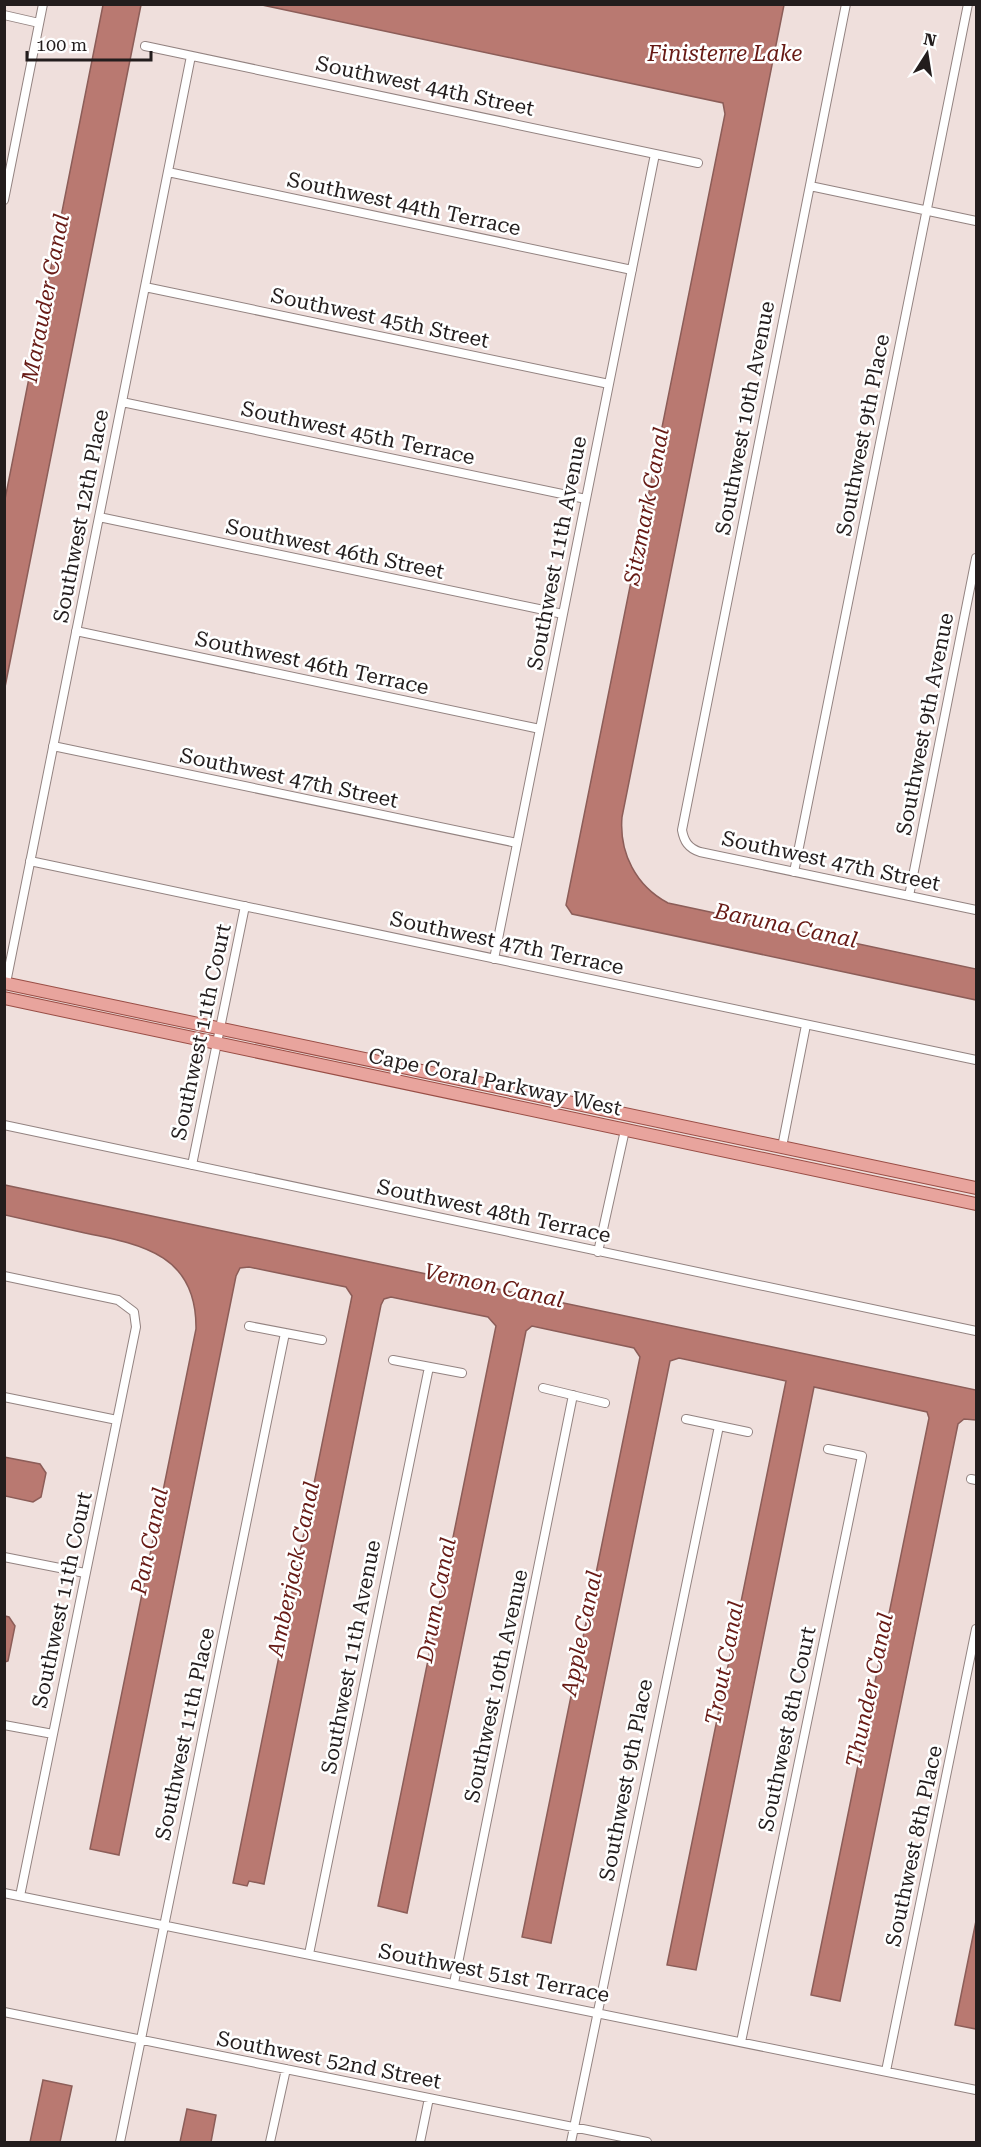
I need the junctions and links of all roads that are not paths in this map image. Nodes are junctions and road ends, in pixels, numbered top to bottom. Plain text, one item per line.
1 (43, 4) edge
2 (846, 4) edge
3 (968, 4) edge
4 (4, 15) edge
5 (39, 23) junction
6 (145, 46) dead end
7 (191, 56) junction
8 (655, 154) junction
9 (698, 163) dead end
10 (168, 172) junction
11 (810, 186) junction
12 (4, 200) edge
13 (926, 211) junction
14 (976, 221) edge
15 (632, 270) junction
16 (145, 287) junction
17 (609, 384) junction
18 (122, 402) junction
19 (586, 499) junction
20 (99, 517) junction
21 (976, 558) edge
22 (563, 614) junction
23 (76, 631) junction
24 (540, 729) junction
25 (53, 746) junction
26 (683, 839) joint
27 (517, 843) junction
28 (30, 861) junction
29 (795, 872) junction
30 (909, 896) junction
31 (245, 906) junction
32 (976, 910) edge
33 (494, 959) junction
34 (5, 983) edge
35 (4, 998) edge
36 (806, 1024) junction
37 (220, 1029) junction
38 (217, 1043) junction
39 (976, 1060) edge
40 (510, 1105) junction
41 (616, 1112) junction
42 (4, 1125) edge
43 (625, 1130) junction
44 (739, 1138) junction
45 (782, 1147) junction
46 (192, 1166) junction
47 (976, 1188) edge
48 (976, 1204) edge
49 (598, 1252) junction
50 (4, 1276) edge
51 (249, 1326) dead end
52 (976, 1331) edge
53 (285, 1333) junction
54 (322, 1340) dead end
55 (393, 1360) dead end
56 (429, 1367) junction
57 (462, 1373) dead end
58 (543, 1388) dead end
59 (573, 1395) junction
60 (4, 1397) edge
61 (605, 1403) dead end
62 (686, 1419) dead end
63 (117, 1420) junction
64 (719, 1426) junction
65 (748, 1432) dead end
66 (828, 1449) dead end
67 (4, 1557) edge
68 (85, 1573) junction
69 (976, 1629) edge
70 (4, 1725) edge
71 (53, 1734) junction
72 (4, 1893) edge
73 (20, 1896) junction
74 (164, 1925) junction
75 (309, 1954) junction
76 (454, 1983) junction
77 (4, 2012) edge
78 (598, 2013) junction
79 (140, 2039) junction
80 (741, 2042) junction
81 (286, 2069) junction
82 (886, 2072) junction
83 (976, 2090) edge
84 (429, 2098) junction
85 (573, 2127) junction
86 (120, 2142) edge
87 (270, 2142) edge
88 (420, 2142) edge
89 (571, 2142) edge
90 (647, 2142) edge

1 - 5 street
2 - 11 street, Southwest 10th Avenue
3 - 13 street, Southwest 9th Place
4 - 5 street
5 - 12 street
6 - 7 street, Southwest 44th Street
7 - 8 street, Southwest 44th Street
7 - 10 street, Southwest 12th Place
8 - 9 street, Southwest 44th Street
8 - 15 street, Southwest 11th Avenue
10 - 15 street, Southwest 44th Terrace
10 - 16 street, Southwest 12th Place
11 - 13 street
11 - 26 street, Southwest 10th Avenue
13 - 14 street
13 - 29 street, Southwest 9th Place
15 - 17 street, Southwest 11th Avenue
16 - 17 street, Southwest 45th Street
16 - 18 street, Southwest 12th Place
17 - 19 street, Southwest 11th Avenue
18 - 19 street, Southwest 45th Terrace
18 - 20 street, Southwest 12th Place
19 - 22 street, Southwest 11th Avenue
20 - 22 street, Southwest 46th Street
20 - 23 street, Southwest 12th Place
21 - 30 street, Southwest 9th Avenue
22 - 24 street, Southwest 11th Avenue
23 - 24 street, Southwest 46th Terrace
23 - 25 street, Southwest 12th Place
24 - 27 street, Southwest 11th Avenue
25 - 27 street, Southwest 47th Street
25 - 28 street, Southwest 12th Place
26 - 29 street, Southwest 47th Street
27 - 33 street, Southwest 11th Avenue
28 - 31 street, Southwest 47th Terrace
28 - 34 street, Southwest 12th Place
29 - 30 street, Southwest 47th Street
30 - 32 street, Southwest 47th Street
31 - 33 street, Southwest 47th Terrace
31 - 37 street, Southwest 11th Court
33 - 36 street, Southwest 47th Terrace
34 - 37 main road, Cape Coral Parkway West
35 - 38 main road, Cape Coral Parkway West
36 - 39 street, Southwest 47th Terrace
36 - 45 street
37 - 38 street, Southwest 11th Court
37 - 41 main road, Cape Coral Parkway West
38 - 40 main road, Cape Coral Parkway West
38 - 46 street, Southwest 11th Court
40 - 41 main road
40 - 43 main road, Cape Coral Parkway West
41 - 44 main road, Cape Coral Parkway West
42 - 46 street, Southwest 48th Terrace
43 - 44 main road
43 - 48 main road, Cape Coral Parkway West
43 - 49 street
44 - 45 main road, Cape Coral Parkway West
45 - 47 main road, Cape Coral Parkway West
46 - 49 street, Southwest 48th Terrace
49 - 52 street, Southwest 48th Terrace
50 - 63 street, Southwest 11th Court
51 - 53 street
53 - 54 street
53 - 74 street, Southwest 11th Place
55 - 56 street
56 - 57 street
56 - 75 street, Southwest 11th Avenue
58 - 59 street
59 - 61 street
59 - 76 street, Southwest 10th Avenue
60 - 63 street
62 - 64 street
63 - 68 street, Southwest 11th Court
64 - 65 street
64 - 78 street, Southwest 9th Place
66 - 80 street, Southwest 8th Court
67 - 68 street
68 - 71 street, Southwest 11th Court
69 - 82 street, Southwest 8th Place
70 - 71 street
71 - 73 street, Southwest 11th Court
72 - 73 street, Southwest 51st Terrace
73 - 74 street, Southwest 51st Terrace
74 - 75 street, Southwest 51st Terrace
74 - 79 street, Southwest 11th Place
75 - 76 street, Southwest 51st Terrace
76 - 78 street, Southwest 51st Terrace
77 - 79 street, Southwest 52nd Street
78 - 80 street, Southwest 51st Terrace
78 - 85 street, Southwest 9th Place
79 - 81 street, Southwest 52nd Street
79 - 86 street, Southwest 11th Place
80 - 82 street, Southwest 51st Terrace
81 - 84 street, Southwest 52nd Street
81 - 87 street
82 - 83 street, Southwest 51st Terrace
84 - 85 street, Southwest 52nd Street
84 - 88 street
85 - 89 street, Southwest 9th Place
85 - 90 street, Southwest 52nd Street

